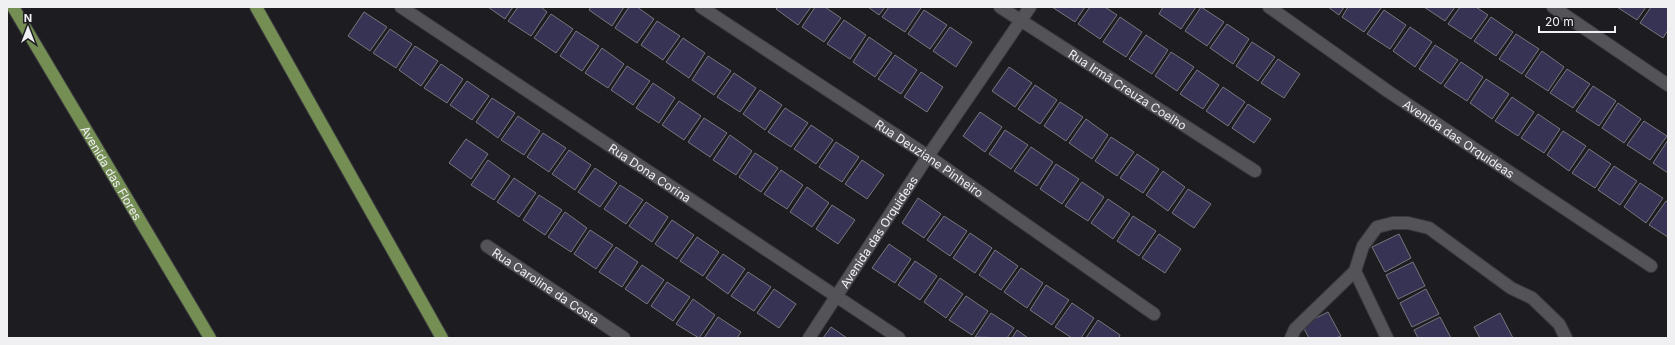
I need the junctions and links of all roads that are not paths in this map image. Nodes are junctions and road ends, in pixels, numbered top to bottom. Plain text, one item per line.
1 (13, 7) edge
2 (256, 7) edge
3 (401, 7) edge
4 (701, 7) edge
5 (1000, 7) edge
6 (1030, 7) edge
7 (1269, 7) edge
8 (1552, 7) edge
9 (1021, 20) junction
10 (1668, 85) edge
11 (928, 156) junction
12 (1255, 170) dead end
13 (487, 246) dead end
14 (1651, 266) dead end
15 (1355, 271) junction
16 (837, 297) junction
17 (1154, 314) dead end
18 (210, 338) edge
19 (442, 338) edge
20 (624, 338) edge
21 (809, 338) edge
22 (899, 338) edge
23 (1291, 338) edge
24 (1387, 338) edge
25 (1566, 338) edge

1 - 18 main road, Avenida das Flores
2 - 19 main road
3 - 16 street, Rua Dona Corina
4 - 11 street, Rua Deuziane Pinheiro
5 - 9 street, Rua Irmã Creuza Coelho
6 - 9 street, Avenida das Orquideas
7 - 14 street, Avenida das Orquideas
8 - 10 street
9 - 11 street, Avenida das Orquideas
9 - 12 street, Rua Irmã Creuza Coelho
11 - 16 street, Avenida das Orquideas
11 - 17 street, Rua Deuziane Pinheiro
13 - 20 street, Rua Caroline da Costa
15 - 23 street
15 - 24 street
15 - 25 street
16 - 21 street, Avenida das Orquideas
16 - 22 street, Rua Dona Corina

